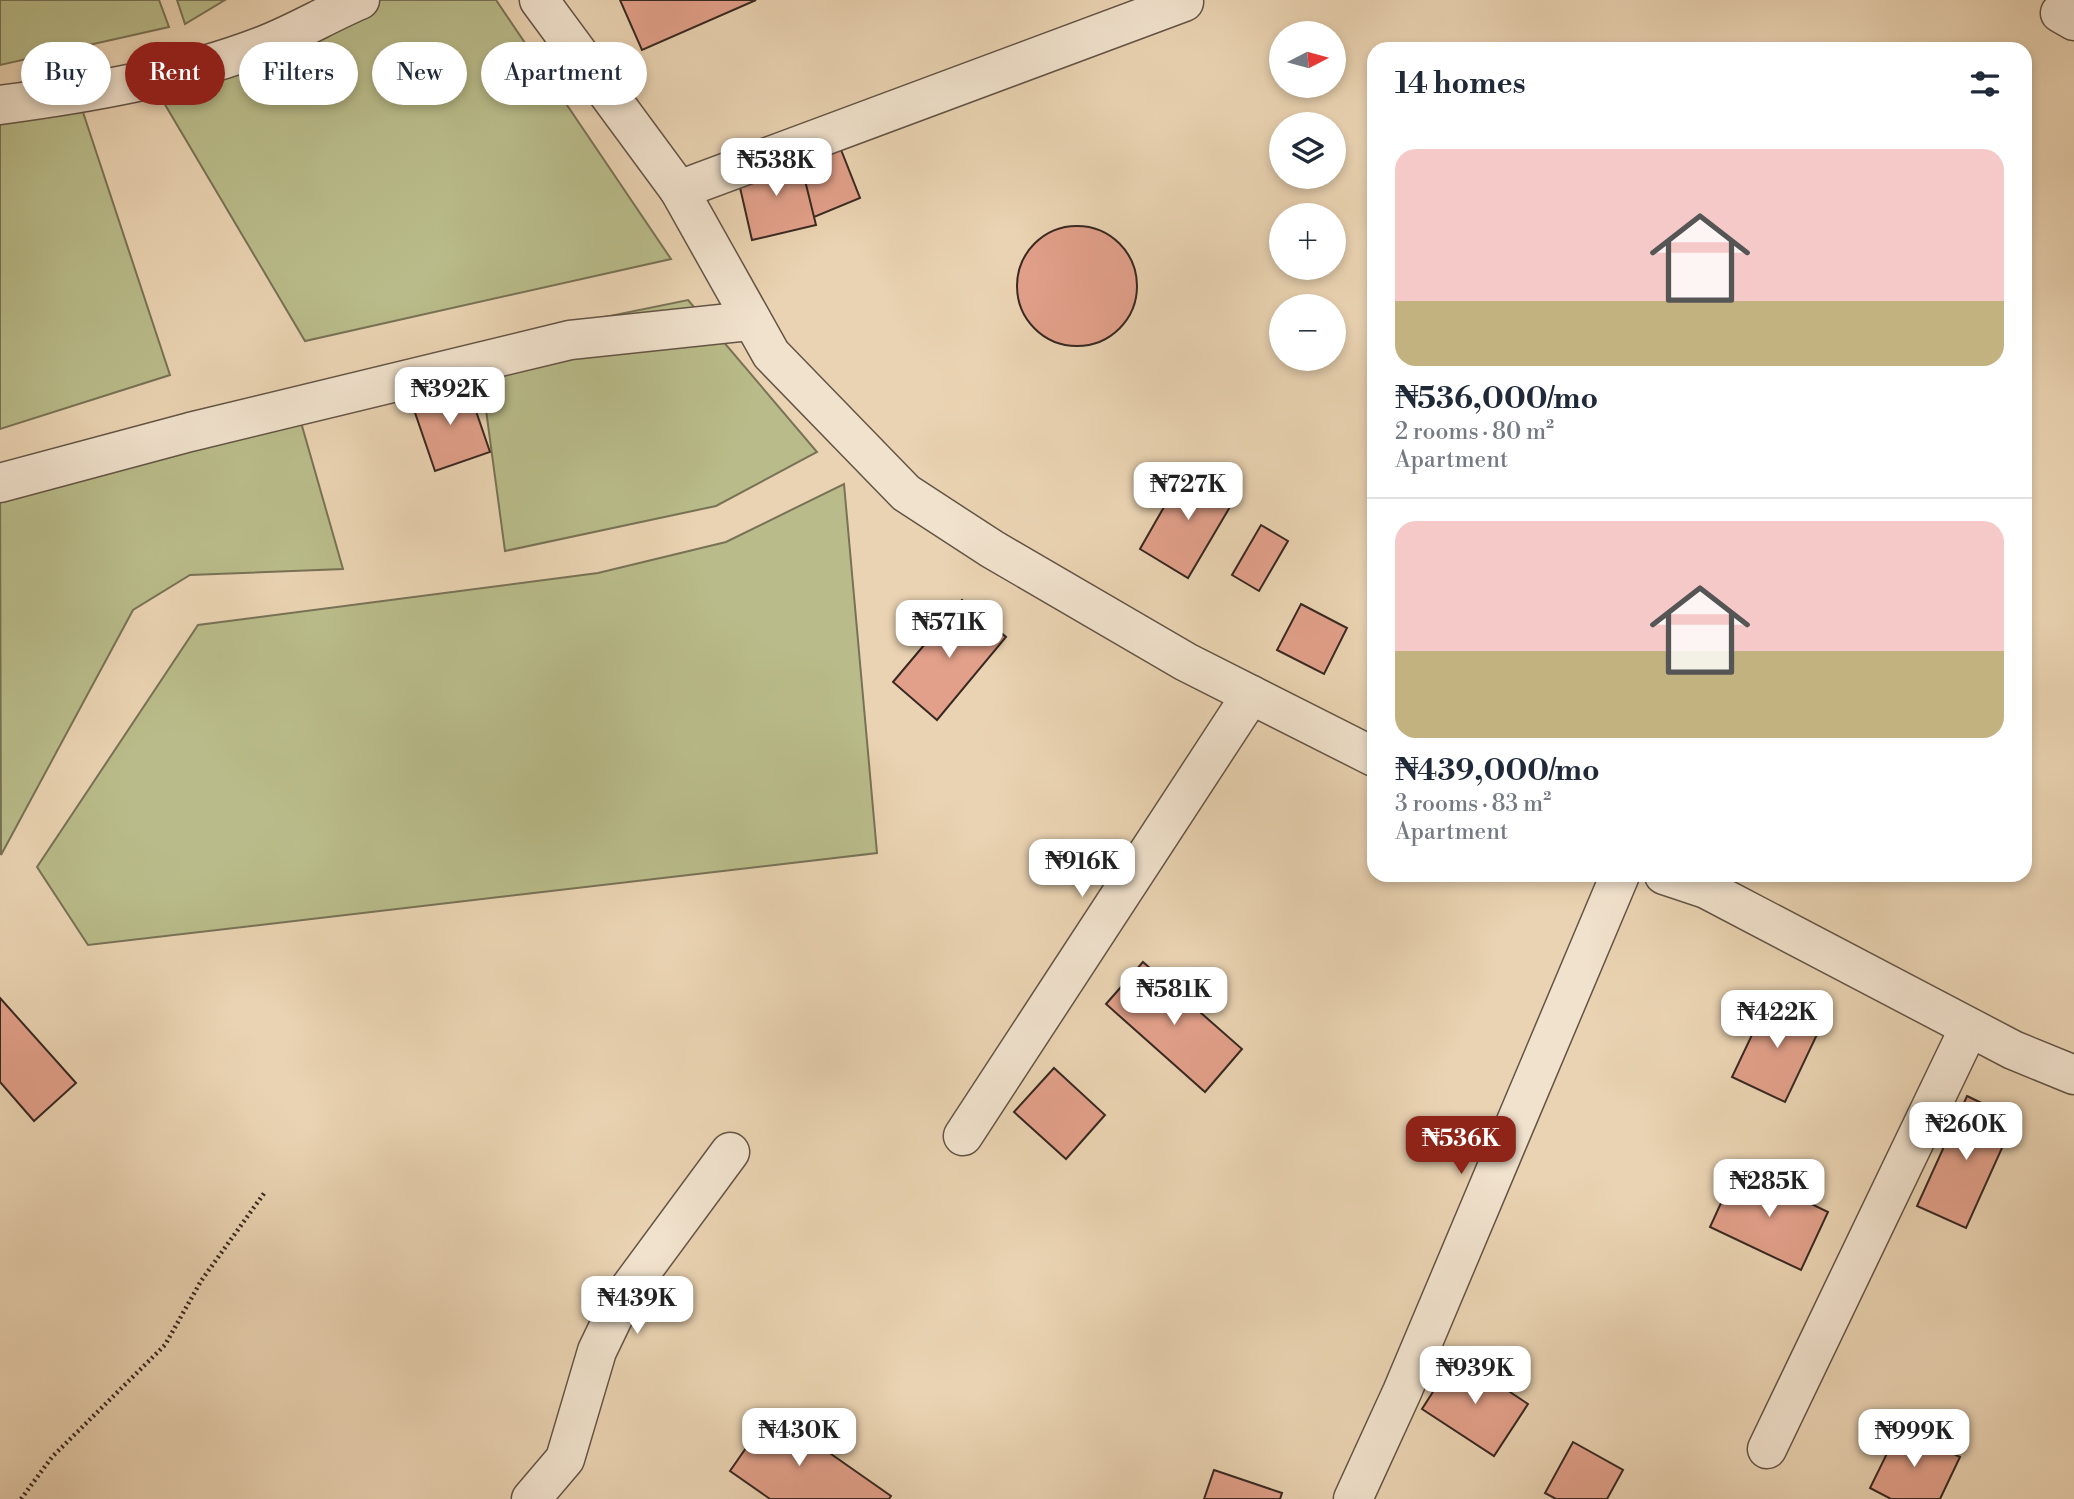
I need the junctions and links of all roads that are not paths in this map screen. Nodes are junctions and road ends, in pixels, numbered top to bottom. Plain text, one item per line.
1 (360, 0) edge
2 (539, 0) edge
3 (1184, 2) edge
4 (0, 105) edge
5 (679, 190) junction
6 (749, 321) junction
7 (0, 483) edge
8 (1251, 695) junction
9 (1367, 753) edge
10 (1617, 882) edge
11 (1685, 882) edge
12 (1969, 1028) junction
13 (2074, 1075) edge
14 (963, 1136) dead end
15 (730, 1152) dead end
16 (1767, 1449) dead end
17 (531, 1499) edge
18 (1353, 1499) edge

1 - 4 street
2 - 5 street
3 - 5 street
5 - 6 street
6 - 7 street
6 - 8 street
8 - 9 street
8 - 14 street
10 - 18 street
11 - 12 street
12 - 13 street
12 - 16 street
15 - 17 street

